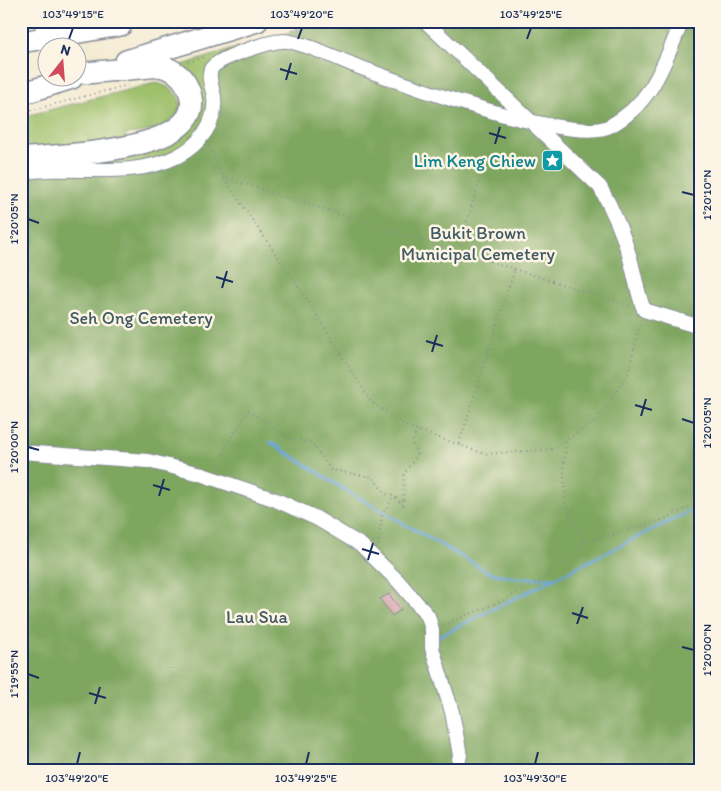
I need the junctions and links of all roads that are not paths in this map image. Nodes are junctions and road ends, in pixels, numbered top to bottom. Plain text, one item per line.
1 (257, 21) edge
2 (425, 21) edge
3 (682, 21) edge
4 (38, 22) edge
5 (127, 23) edge
6 (21, 29) edge
7 (80, 38) edge
8 (21, 42) edge
9 (38, 51) edge
10 (21, 56) edge
11 (88, 72) edge
12 (88, 74) edge
13 (39, 88) edge
14 (21, 94) edge
15 (532, 123) junction
16 (21, 159) edge
17 (21, 173) edge
18 (700, 327) edge
19 (21, 452) edge
20 (457, 770) edge

1 - 11 highway
2 - 15 lane
3 - 15 lane
4 - 6 highway
5 - 7 highway
5 - 8 highway
9 - 10 highway
12 - 16 highway
13 - 14 highway
15 - 17 lane
15 - 18 lane
19 - 20 lane

